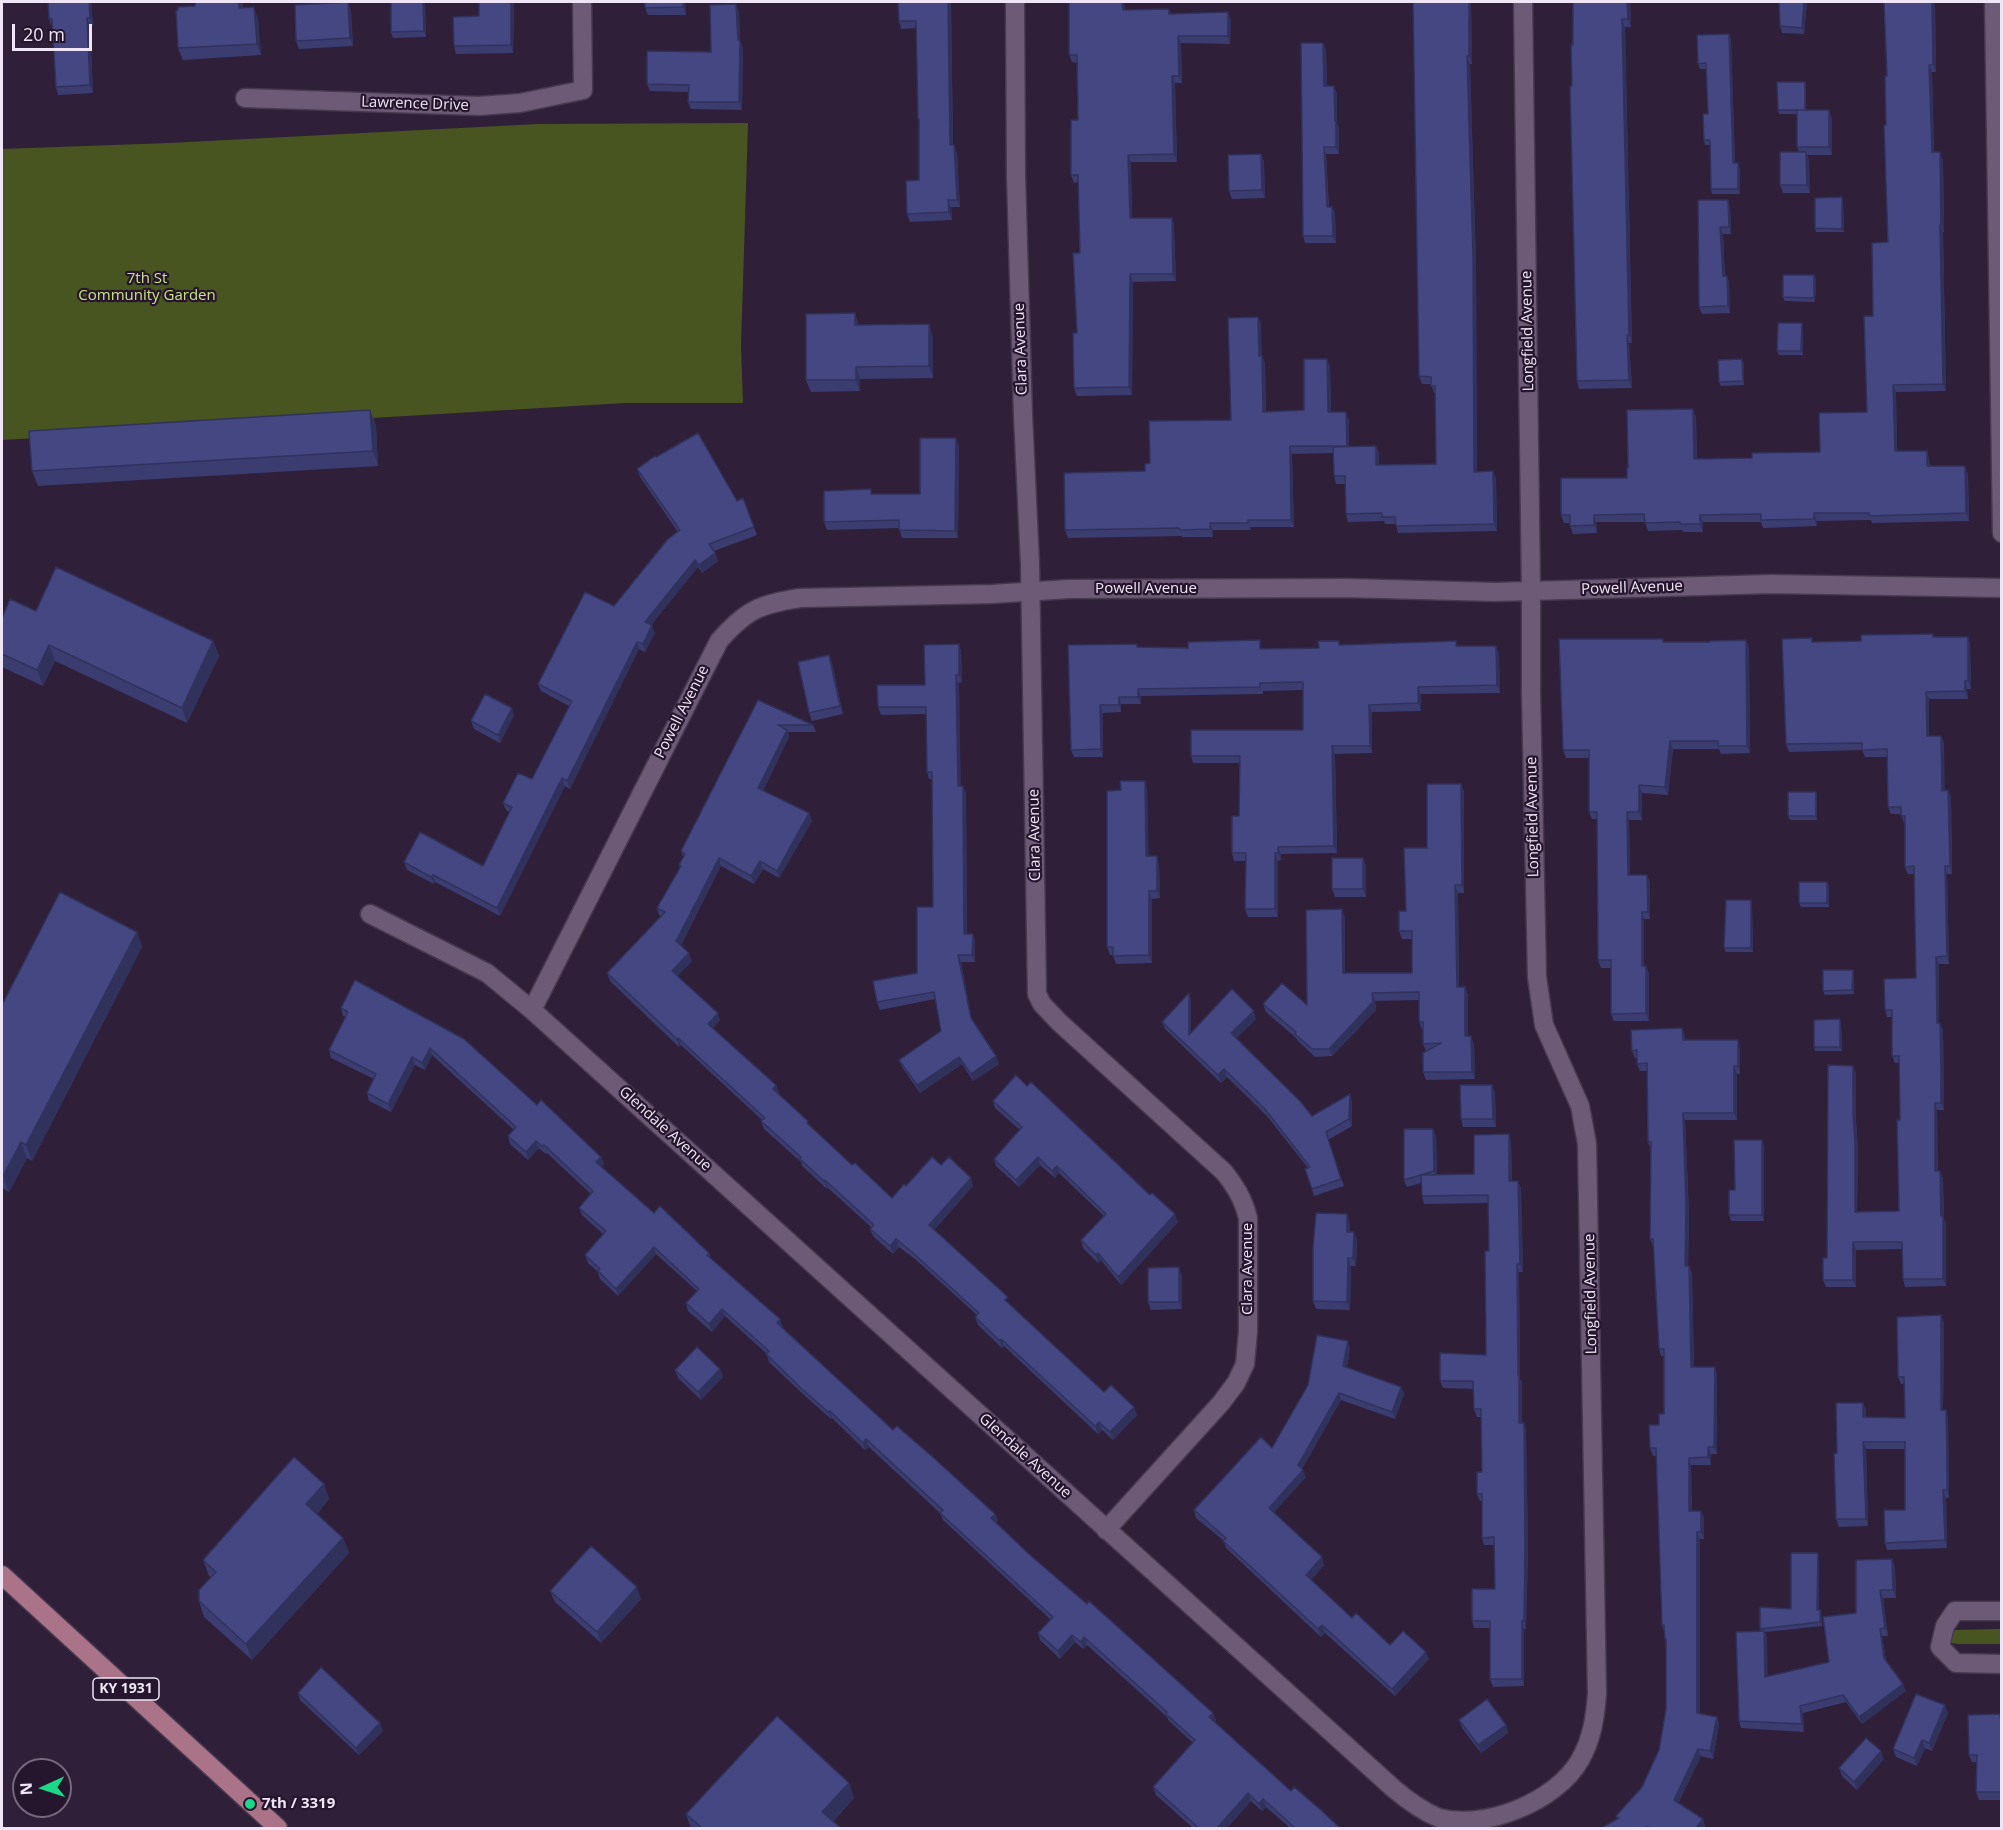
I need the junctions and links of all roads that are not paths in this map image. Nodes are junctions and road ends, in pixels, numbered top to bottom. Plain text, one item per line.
1 (582, 2) edge
2 (1014, 2) edge
3 (1523, 2) edge
4 (1994, 2) edge
5 (245, 98) dead end
6 (2001, 533) edge
7 (2001, 588) edge
8 (1030, 591) junction
9 (1531, 591) junction
10 (370, 914) dead end
11 (532, 1010) junction
12 (1106, 1530) junction
13 (2, 1575) edge
14 (2001, 1611) edge
15 (1596, 1623) joint
16 (2001, 1664) edge
17 (278, 1828) edge

1 - 5 street, Lawrence Drive
2 - 8 street, Clara Avenue
3 - 9 street, Longfield Avenue
4 - 6 street
7 - 9 street, Powell Avenue
8 - 9 street, Powell Avenue
8 - 11 street, Powell Avenue
8 - 12 street, Clara Avenue
9 - 15 street, Longfield Avenue
10 - 11 street, Glendale Avenue
11 - 12 street, Glendale Avenue
12 - 15 street, Glendale Avenue
13 - 17 main road, KY 1931
14 - 16 street

